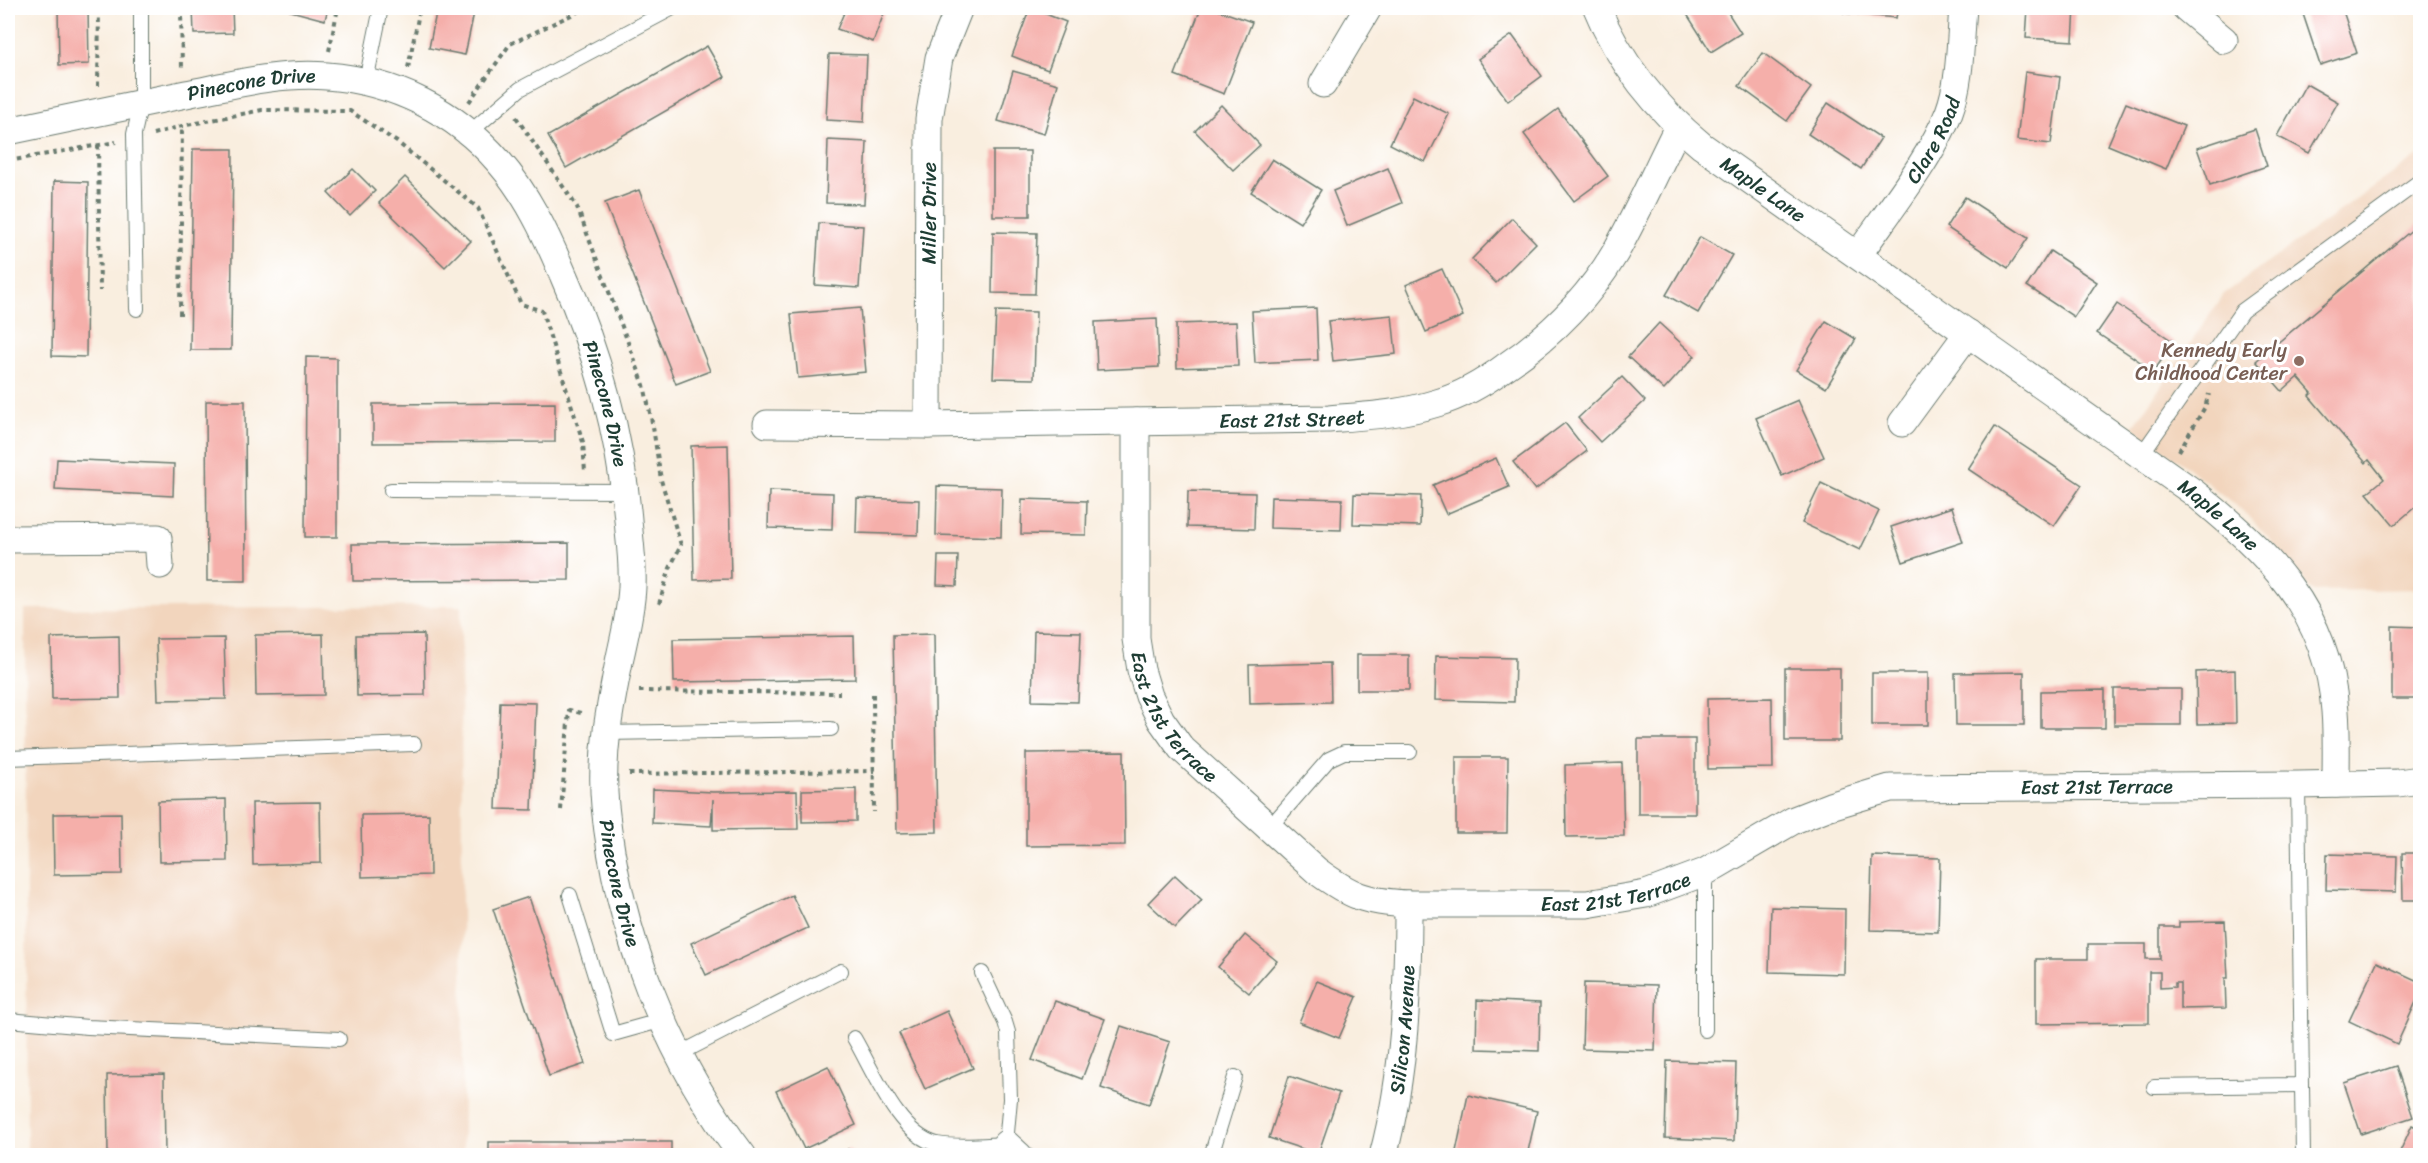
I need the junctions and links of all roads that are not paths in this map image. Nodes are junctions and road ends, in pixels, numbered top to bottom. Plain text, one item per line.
1 (141, 8) edge
2 (381, 8) edge
3 (959, 8) edge
4 (1368, 8) edge
5 (1597, 8) edge
6 (1963, 8) edge
7 (2186, 8) edge
8 (671, 9) dead end
9 (2224, 40) dead end
10 (366, 81) junction
11 (1323, 84) dead end
12 (141, 103) junction
13 (462, 127) junction
14 (1678, 127) junction
15 (8, 131) edge
16 (2421, 181) edge
17 (1858, 255) junction
18 (137, 309) dead end
19 (1968, 333) junction
20 (1136, 422) junction
21 (1902, 423) dead end
22 (767, 424) dead end
23 (928, 425) junction
24 (2141, 455) junction
25 (391, 490) dead end
26 (625, 491) junction
27 (8, 539) edge
28 (160, 564) dead end
29 (831, 729) dead end
30 (606, 733) junction
31 (414, 744) dead end
32 (1410, 752) dead end
33 (8, 758) edge
34 (2421, 780) edge
35 (2336, 784) junction
36 (2298, 785) junction
37 (1269, 828) junction
38 (1705, 872) junction
39 (570, 895) dead end
40 (1408, 904) junction
41 (841, 971) dead end
42 (982, 973) dead end
43 (8, 1020) edge
44 (663, 1020) junction
45 (1705, 1030) dead end
46 (854, 1038) dead end
47 (339, 1039) dead end
48 (679, 1054) junction
49 (1235, 1077) dead end
50 (2302, 1085) junction
51 (2154, 1087) dead end
52 (1012, 1150) edge
53 (742, 1155) edge
54 (1211, 1155) edge
55 (1383, 1155) edge
56 (2303, 1155) edge

1 - 12 lane
2 - 10 lane
3 - 23 street, Miller Drive
4 - 11 street
5 - 14 street, Maple Lane
6 - 17 street, Clare Road
7 - 9 street
8 - 13 lane
10 - 12 street, Pinecone Drive
10 - 13 street, Pinecone Drive
12 - 15 street, Pinecone Drive
12 - 18 lane
13 - 26 street, Pinecone Drive
14 - 17 street, Maple Lane
14 - 20 street, East 21st Street
16 - 24 lane
17 - 19 street, Maple Lane
19 - 21 street
19 - 24 street, Maple Lane
20 - 23 street, East 21st Street
20 - 37 street, East 21st Terrace
22 - 23 street, East 21st Street
24 - 35 street, Maple Lane
25 - 26 lane
26 - 30 street, Pinecone Drive
27 - 28 street
29 - 30 lane
30 - 44 street, Pinecone Drive
31 - 33 lane
32 - 37 lane
34 - 35 street, East 21st Terrace
35 - 36 street, East 21st Terrace
36 - 38 street, East 21st Terrace
36 - 50 lane
37 - 40 street, East 21st Terrace
38 - 40 street, East 21st Terrace
38 - 45 lane
39 - 44 lane
40 - 55 street, Silicon Avenue
41 - 48 lane
42 - 52 lane
43 - 47 lane
44 - 48 street, Pinecone Drive
46 - 52 lane
48 - 53 street, Pinecone Drive
49 - 54 lane
50 - 51 lane
50 - 56 lane

